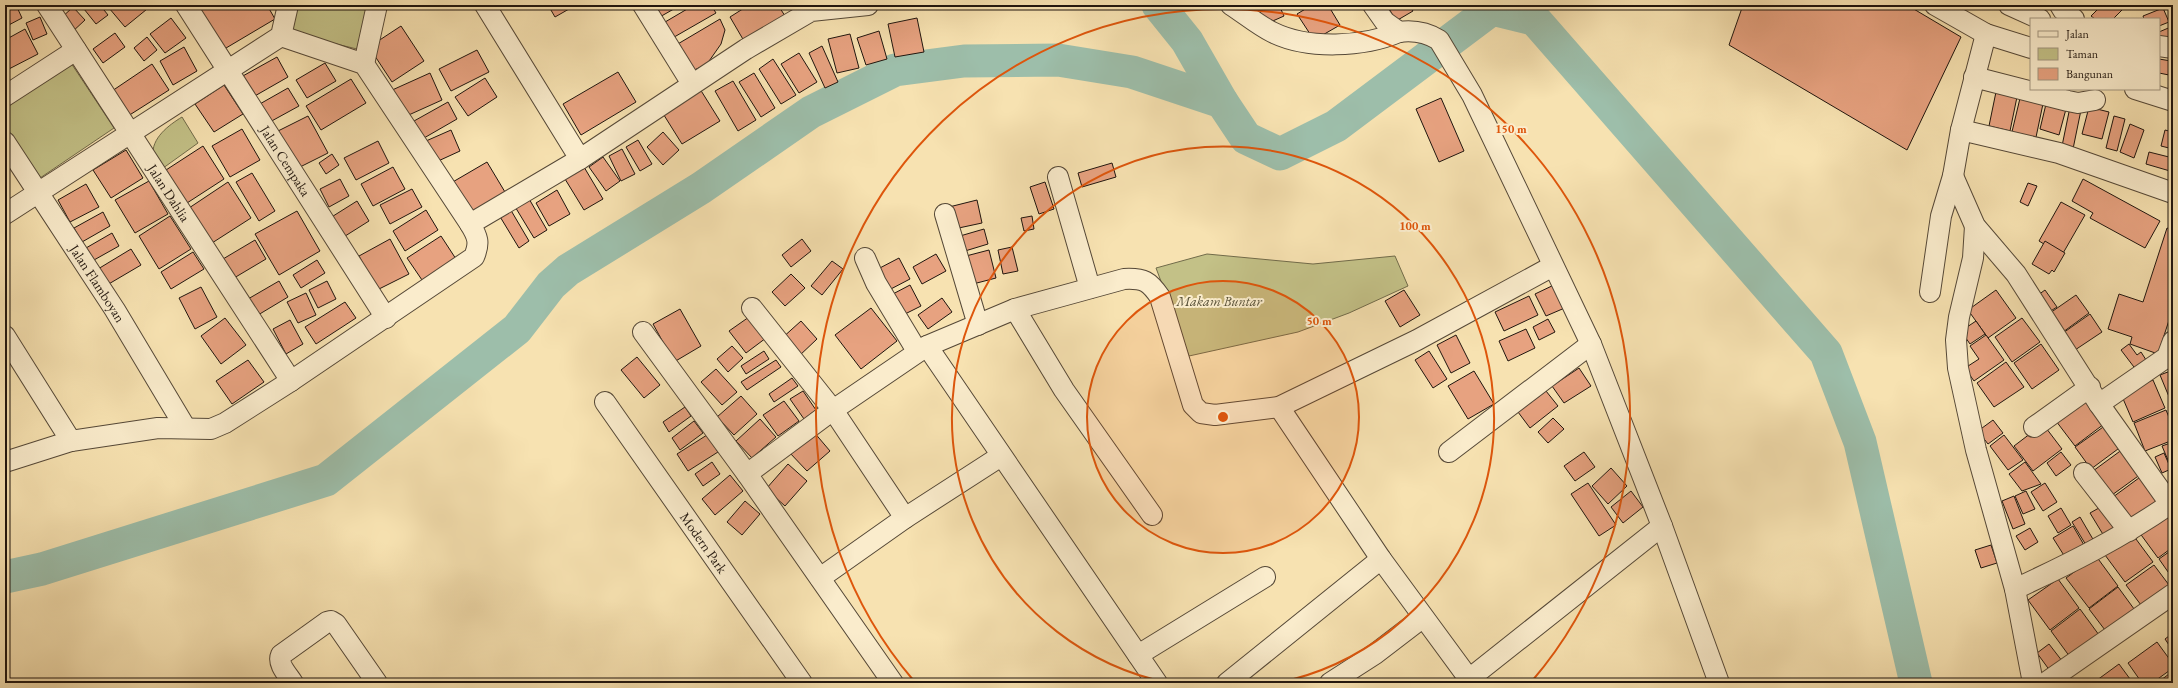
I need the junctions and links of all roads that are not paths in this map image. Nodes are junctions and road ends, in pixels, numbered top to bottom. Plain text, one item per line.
1 (48, 5) edge
2 (186, 5) edge
3 (288, 5) edge
4 (377, 5) edge
5 (486, 5) edge
6 (643, 5) edge
7 (868, 5) edge
8 (1231, 5) edge
9 (1373, 5) edge
10 (1935, 5) edge
11 (2009, 5) edge
12 (810, 8) edge
13 (2038, 18) edge
14 (2030, 30) edge
15 (1399, 32) junction
16 (1986, 34) junction
17 (281, 36) junction
18 (2011, 40) junction
19 (2160, 46) edge
20 (2030, 48) edge
21 (2173, 48) edge
22 (76, 50) junction
23 (364, 64) junction
24 (228, 71) junction
25 (1974, 77) junction
26 (692, 84) junction
27 (2138, 90) edge
28 (5, 96) edge
29 (2095, 100) dead end
30 (2173, 101) edge
31 (1961, 130) junction
32 (130, 133) junction
33 (5, 142) edge
34 (580, 159) junction
35 (1953, 176) junction
36 (1058, 177) dead end
37 (2173, 192) edge
38 (38, 193) junction
39 (5, 214) edge
40 (944, 214) dead end
41 (470, 224) junction
42 (1975, 226) junction
43 (865, 258) dead end
44 (1553, 266) junction
45 (1090, 288) junction
46 (1930, 292) dead end
47 (752, 308) dead end
48 (1015, 309) junction
49 (386, 318) junction
50 (978, 325) junction
51 (643, 332) dead end
52 (5, 336) edge
53 (2173, 341) edge
54 (1591, 344) junction
55 (922, 348) junction
56 (291, 381) junction
57 (2094, 395) junction
58 (605, 402) dead end
59 (1279, 407) junction
60 (833, 410) junction
61 (185, 427) junction
62 (2034, 427) dead end
63 (71, 441) junction
64 (1449, 452) dead end
65 (1001, 456) junction
66 (5, 462) edge
67 (2084, 473) dead end
68 (747, 474) junction
69 (2171, 506) edge
70 (1152, 515) dead end
71 (905, 518) junction
72 (1662, 526) junction
73 (2129, 531) junction
74 (1381, 560) junction
75 (1265, 577) dead end
76 (820, 578) junction
77 (2015, 589) junction
78 (2173, 594) edge
79 (1422, 618) junction
80 (1138, 654) junction
81 (1471, 681) edge
82 (293, 683) edge
83 (377, 683) edge
84 (802, 683) edge
85 (892, 683) edge
86 (1157, 683) edge
87 (1227, 683) edge
88 (1330, 683) edge
89 (1719, 683) edge
90 (2033, 683) edge
91 (2046, 683) edge

1 - 22 street, Jalan Dahlia
2 - 24 street, Jalan Cempaka
3 - 17 street
4 - 23 street
5 - 34 street
6 - 26 street
7 - 12 street
8 - 15 street
9 - 15 street
10 - 16 street
11 - 13 street
12 - 26 street
14 - 18 street
15 - 44 street
16 - 18 street
16 - 25 street
17 - 23 street
17 - 24 street
18 - 20 street
19 - 21 street
22 - 28 street
22 - 32 street, Jalan Dahlia
23 - 41 street
24 - 32 street
24 - 49 street, Jalan Cempaka
25 - 29 street
25 - 31 street
26 - 34 street
27 - 30 street
31 - 35 street
31 - 37 street
32 - 38 street
32 - 56 street, Jalan Dahlia
33 - 38 street, Jalan Flamboyan
34 - 41 street
35 - 42 street
35 - 46 street
36 - 45 street
38 - 39 street
38 - 61 street, Jalan Flamboyan
40 - 50 street
41 - 49 street
42 - 57 street
42 - 77 street
43 - 55 street
44 - 54 street
44 - 59 street
45 - 48 street
45 - 59 street
47 - 60 street
48 - 50 street
48 - 70 street
49 - 56 street
50 - 55 street
51 - 68 street
52 - 63 street
53 - 57 street
54 - 64 street
54 - 72 street
55 - 60 street
55 - 65 street
56 - 61 street
57 - 62 street
57 - 69 street
58 - 84 street, Modern Park
59 - 74 street
60 - 68 street
60 - 71 street
61 - 63 street
63 - 66 street
65 - 71 street
65 - 80 street
67 - 73 street
68 - 76 street
69 - 73 street
71 - 76 street
72 - 81 street
72 - 89 street
73 - 77 street
74 - 79 street
74 - 87 street
75 - 80 street
76 - 85 street
77 - 90 street
78 - 91 street
79 - 81 street
79 - 88 street
80 - 86 street
82 - 83 street

